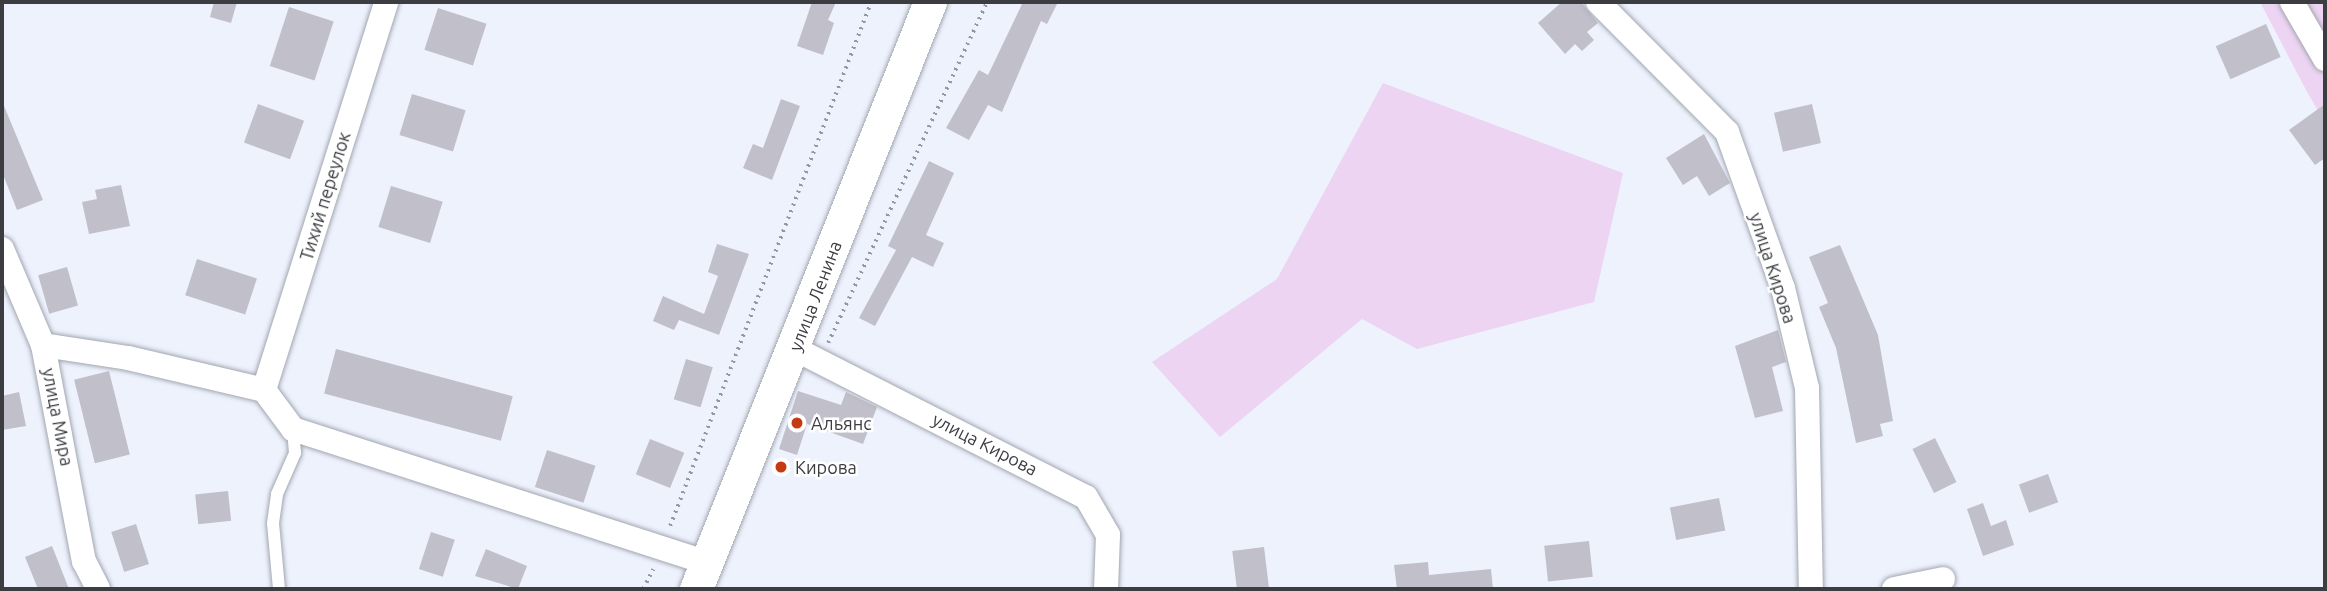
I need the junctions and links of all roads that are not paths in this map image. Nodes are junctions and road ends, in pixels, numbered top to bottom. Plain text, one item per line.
1 (386, 2) edge
2 (930, 2) edge
3 (1598, 2) edge
4 (2292, 2) edge
5 (2325, 59) edge
6 (2, 249) edge
7 (43, 345) junction
8 (807, 355) junction
9 (264, 390) junction
10 (293, 429) junction
11 (702, 576) edge
12 (1943, 579) dead end
13 (98, 589) edge
14 (279, 589) edge
15 (1106, 589) edge
16 (1811, 589) edge
17 (1894, 589) edge

1 - 9 street, Тихий переулок
2 - 8 main road, улица Ленина
3 - 16 street, улица Кирова
4 - 5 street
6 - 7 street, улица Мира
7 - 9 street
7 - 13 street, улица Мира
8 - 11 main road, улица Ленина
8 - 15 street, улица Кирова
9 - 10 street
10 - 11 street
10 - 14 lane
12 - 17 street

